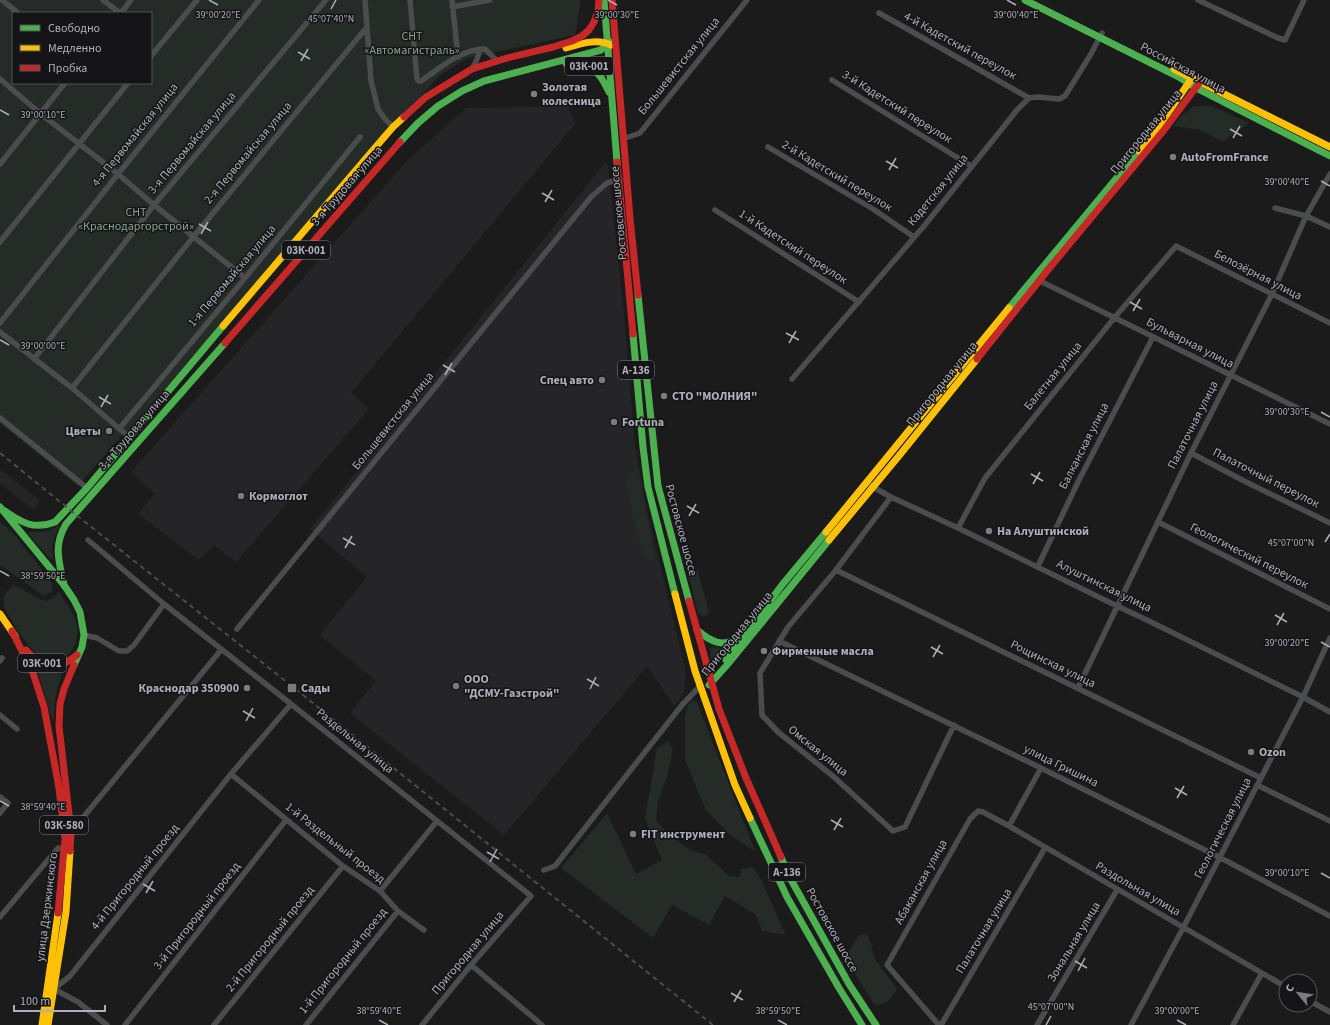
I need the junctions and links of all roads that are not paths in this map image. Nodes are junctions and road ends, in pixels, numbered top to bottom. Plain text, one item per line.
1 (2, 0) edge
2 (102, 0) edge
3 (131, 0) edge
4 (197, 0) edge
5 (259, 0) edge
6 (326, 0) edge
7 (365, 0) edge
8 (410, 0) edge
9 (452, 0) edge
10 (490, 0) edge
11 (599, 0) edge
12 (604, 0) edge
13 (612, 0) edge
14 (747, 0) edge
15 (1025, 0) edge
16 (1034, 0) edge
17 (1198, 0) edge
18 (1304, 0) edge
19 (452, 7) junction
20 (17, 12) edge
21 (119, 12) edge
22 (121, 12) edge
23 (879, 13) dead end
24 (367, 27) junction
25 (614, 28) junction
26 (1101, 35) junction
27 (608, 42) junction
28 (480, 49) junction
29 (152, 55) edge
30 (617, 56) junction
31 (458, 57) junction
32 (508, 58) junction
33 (497, 61) junction
34 (547, 65) junction
35 (472, 69) junction
36 (0, 79) edge
37 (832, 80) dead end
38 (1191, 81) junction
39 (64, 84) edge
40 (127, 84) edge
41 (1198, 85) junction
42 (1029, 98) junction
43 (612, 99) junction
44 (41, 114) junction
45 (393, 127) junction
46 (360, 137) dead end
47 (623, 139) junction
48 (79, 143) junction
49 (768, 147) dead end
50 (1330, 147) edge
51 (1330, 156) edge
52 (1, 160) edge
53 (971, 166) junction
54 (118, 174) junction
55 (1330, 174) edge
56 (627, 178) junction
57 (618, 179) junction
58 (154, 205) junction
59 (1275, 208) dead end
60 (715, 210) dead end
61 (1306, 216) junction
62 (1330, 228) edge
63 (194, 236) junction
64 (914, 236) junction
65 (0, 242) edge
66 (1176, 246) joint
67 (245, 278) junction
68 (1037, 279) junction
69 (1272, 294) junction
70 (859, 302) junction
71 (1115, 317) junction
72 (0, 323) edge
73 (1330, 323) edge
74 (0, 332) edge
75 (1153, 337) junction
76 (34, 359) junction
77 (1231, 376) junction
78 (792, 379) dead end
79 (72, 388) junction
80 (0, 418) edge
81 (1330, 424) edge
82 (124, 433) junction
83 (1192, 453) junction
84 (84, 485) junction
85 (870, 485) junction
86 (891, 497) junction
87 (2, 509) edge
88 (1158, 522) junction
89 (1330, 523) edge
90 (958, 528) junction
91 (88, 540) dead end
92 (1038, 566) junction
93 (836, 570) junction
94 (64, 585) junction
95 (164, 604) junction
96 (1117, 606) junction
97 (1330, 608) edge
98 (0, 614) edge
99 (752, 625) junction
100 (237, 629) dead end
101 (697, 630) junction
102 (12, 632) junction
103 (84, 634) junction
104 (1330, 638) edge
105 (779, 641) junction
106 (221, 650) junction
107 (80, 652) junction
108 (710, 682) junction
109 (1078, 688) junction
110 (699, 690) junction
111 (1303, 697) junction
112 (291, 704) junction
113 (1330, 712) edge
114 (0, 715) edge
115 (954, 726) junction
116 (17, 729) dead end
117 (1041, 768) junction
118 (231, 774) junction
119 (1261, 778) junction
120 (1257, 786) junction
121 (0, 797) edge
122 (978, 811) joint
123 (0, 813) edge
124 (286, 820) junction
125 (1330, 820) edge
126 (438, 821) junction
127 (1009, 826) junction
128 (71, 832) junction
129 (1045, 848) junction
130 (64, 849) junction
131 (1220, 857) junction
132 (343, 866) junction
133 (544, 870) dead end
134 (1117, 890) junction
135 (380, 891) junction
136 (531, 896) joint
137 (398, 910) junction
138 (1330, 916) edge
139 (0, 917) edge
140 (1184, 928) junction
141 (424, 930) dead end
142 (471, 964) junction
143 (1262, 973) junction
144 (1278, 982) edge
145 (54, 989) junction
146 (1318, 1005) edge
147 (1330, 1012) edge
148 (42, 1025) edge
149 (48, 1025) edge
150 (107, 1025) edge
151 (126, 1025) edge
152 (214, 1025) edge
153 (306, 1025) edge
154 (422, 1025) edge
155 (542, 1025) edge
156 (862, 1025) edge
157 (876, 1025) edge
158 (940, 1025) edge
159 (1037, 1025) edge
160 (1131, 1025) edge
161 (1233, 1025) edge

1 - 20 street
2 - 21 street
3 - 22 street
4 - 29 street
5 - 54 street, 4-я Первомайская улица
6 - 58 street, 3-я Первомайская улица
7 - 24 street
8 - 31 street
9 - 19 street
10 - 19 street
11 - 32 main road, 03К-001
12 - 27 main road, Ростовское шоссе / А-136
13 - 25 main road, Ростовское шоссе / А-136
14 - 47 street, Большевистская улица
15 - 26 main road, Российская улица
16 - 26 main road, Российская улица
17 - 18 street
19 - 31 street
23 - 42 street, 4-й Кадетский переулок
24 - 45 street
24 - 63 street, 2-я Первомайская улица
25 - 27 main road, А-136
25 - 30 main road, Ростовское шоссе / А-136
26 - 38 main road, Российская улица
26 - 42 street
27 - 30 main road, А-136
27 - 32 main road, 03К-001
27 - 34 main road, 3-я Трудовая улица / 03К-001
27 - 43 main road, Ростовское шоссе / А-136
28 - 31 street
28 - 33 street
28 - 35 street
30 - 47 main road, Ростовское шоссе / А-136
32 - 33 main road, 03К-001
33 - 35 main road, 03К-001
34 - 43 main road, 03К-001
34 - 94 main road, 3-я Трудовая улица / 03К-001
35 - 45 main road, 03К-001
36 - 44 street
37 - 53 street, 3-й Кадетский переулок
38 - 41 main road, Российская улица
38 - 68 main road, Пригородная улица
39 - 44 street
40 - 48 street
41 - 50 main road, Российская улица
41 - 51 main road, Российская улица
41 - 68 main road, Пригородная улица
42 - 53 street, Кадетская улица
43 - 57 main road, Ростовское шоссе / А-136
44 - 48 street
44 - 52 street
45 - 82 main road, 3-я Трудовая улица / 03К-001
46 - 67 street, 1-я Первомайская улица
47 - 56 main road, Ростовское шоссе / А-136
48 - 54 street
48 - 65 street
49 - 64 street, 2-й Кадетский переулок
53 - 64 street, Кадетская улица
54 - 58 street
54 - 72 street, 4-я Первомайская улица
55 - 61 street, Палаточная улица
56 - 57 street
56 - 101 main road, Ростовское шоссе / А-136
57 - 100 street, Большевистская улица
57 - 110 main road, Ростовское шоссе / А-136
58 - 63 street
58 - 76 street, 3-я Первомайская улица
59 - 61 street
60 - 70 street, 1-й Кадетский переулок
61 - 62 street
61 - 69 street, Палаточная улица
63 - 67 street
63 - 79 street, 2-я Первомайская улица
64 - 70 street, Кадетская улица
66 - 69 street, Белозёрная улица
66 - 71 street, Балетная улица
67 - 82 street, 1-я Первомайская улица
68 - 71 street, Бульварная улица
68 - 85 main road, Пригородная улица
69 - 73 street, Белозёрная улица
69 - 77 street, Палаточная улица
70 - 78 street, Кадетская улица
71 - 75 street, Бульварная улица
71 - 90 street, Балетная улица
74 - 76 street
75 - 77 street, Бульварная улица
75 - 92 street, Балканская улица
76 - 79 street
77 - 81 street, Бульварная улица
77 - 83 street, Палаточная улица
79 - 82 street
80 - 84 street
82 - 84 main road, 1-я Первомайская улица / 03К-001
83 - 88 street, Палаточная улица
83 - 89 street, Палаточный переулок
84 - 87 main road, 1-я Первомайская улица / 03К-001
85 - 86 street, Алуштинская улица
85 - 99 main road, Пригородная улица
85 - 108 main road, Пригородная улица
86 - 90 street, Алуштинская улица
86 - 93 street
87 - 94 main road, 03К-001
88 - 96 street, Палаточная улица
88 - 97 street, Геологический переулок
90 - 92 street, Алуштинская улица
91 - 95 street, Раздельная улица
92 - 96 street, Алуштинская улица
93 - 105 street
93 - 109 street, Рощинская улица
94 - 103 main road, 03К-001
95 - 103 street
95 - 106 street, Раздельная улица
96 - 109 street, Палаточная улица
96 - 111 street, Алуштинская улица
98 - 102 main road, 03К-001
99 - 101 main road
99 - 108 main road, Пригородная улица
101 - 108 main road, Ростовское шоссе / А-136
102 - 107 main road, 03К-001
102 - 130 main road, улица Дзержинского / 03К-580
103 - 107 main road, 03К-001
104 - 111 street, Геологическая улица
105 - 115 street, улица Гришина
105 - 115 street, Омская улица
106 - 112 street, Раздельная улица
106 - 128 street
107 - 128 main road, улица Дзержинского / 03К-580
108 - 110 main road, Пригородная улица
108 - 157 main road, Ростовское шоссе / А-136
109 - 119 street, Рощинская улица
110 - 133 street, Пригородная улица
110 - 156 main road, Ростовское шоссе / А-136
111 - 113 street, Алуштинская улица
111 - 119 street, Геологическая улица
112 - 118 street, 4-й Пригородный проезд
112 - 126 street, Раздельная улица
114 - 116 street
115 - 117 street, улица Гришина
117 - 127 street
117 - 131 street, улица Гришина
118 - 124 street, 1-й Раздельный проезд
118 - 145 street, 4-й Пригородный проезд
119 - 120 street, Геологическая улица
120 - 125 street
120 - 131 street, Геологическая улица
121 - 123 street
122 - 127 street, Раздольная улица
122 - 158 street, Абаканская улица
124 - 132 street, 1-й Раздельный проезд
124 - 151 street, 3-й Пригородный проезд
126 - 135 street
126 - 136 street, Раздельная улица
127 - 129 street, Раздольная улица
128 - 145 main road, улица Дзержинского / 03К-580
129 - 134 street, Раздольная улица
129 - 158 street, Палаточная улица
130 - 139 street
130 - 148 main road, улица Дзержинского / 03К-580
131 - 138 street, улица Гришина
131 - 140 street, Геологическая улица
132 - 135 street, 1-й Раздельный проезд
132 - 152 street, 2-й Пригородный проезд
134 - 140 street, Раздольная улица
134 - 159 street, Зональная улица
135 - 137 street, 1-й Раздельный проезд
136 - 142 street, Пригородная улица
137 - 141 street, 1-й Раздельный проезд
137 - 153 street, 1-й Пригородный проезд
140 - 143 street, Раздольная улица
140 - 160 street, Геологическая улица
142 - 154 street, Пригородная улица
142 - 155 street
143 - 144 street, Раздольная улица
143 - 161 street
145 - 149 main road, улица Дзержинского / 03К-580
145 - 150 street
146 - 147 street

